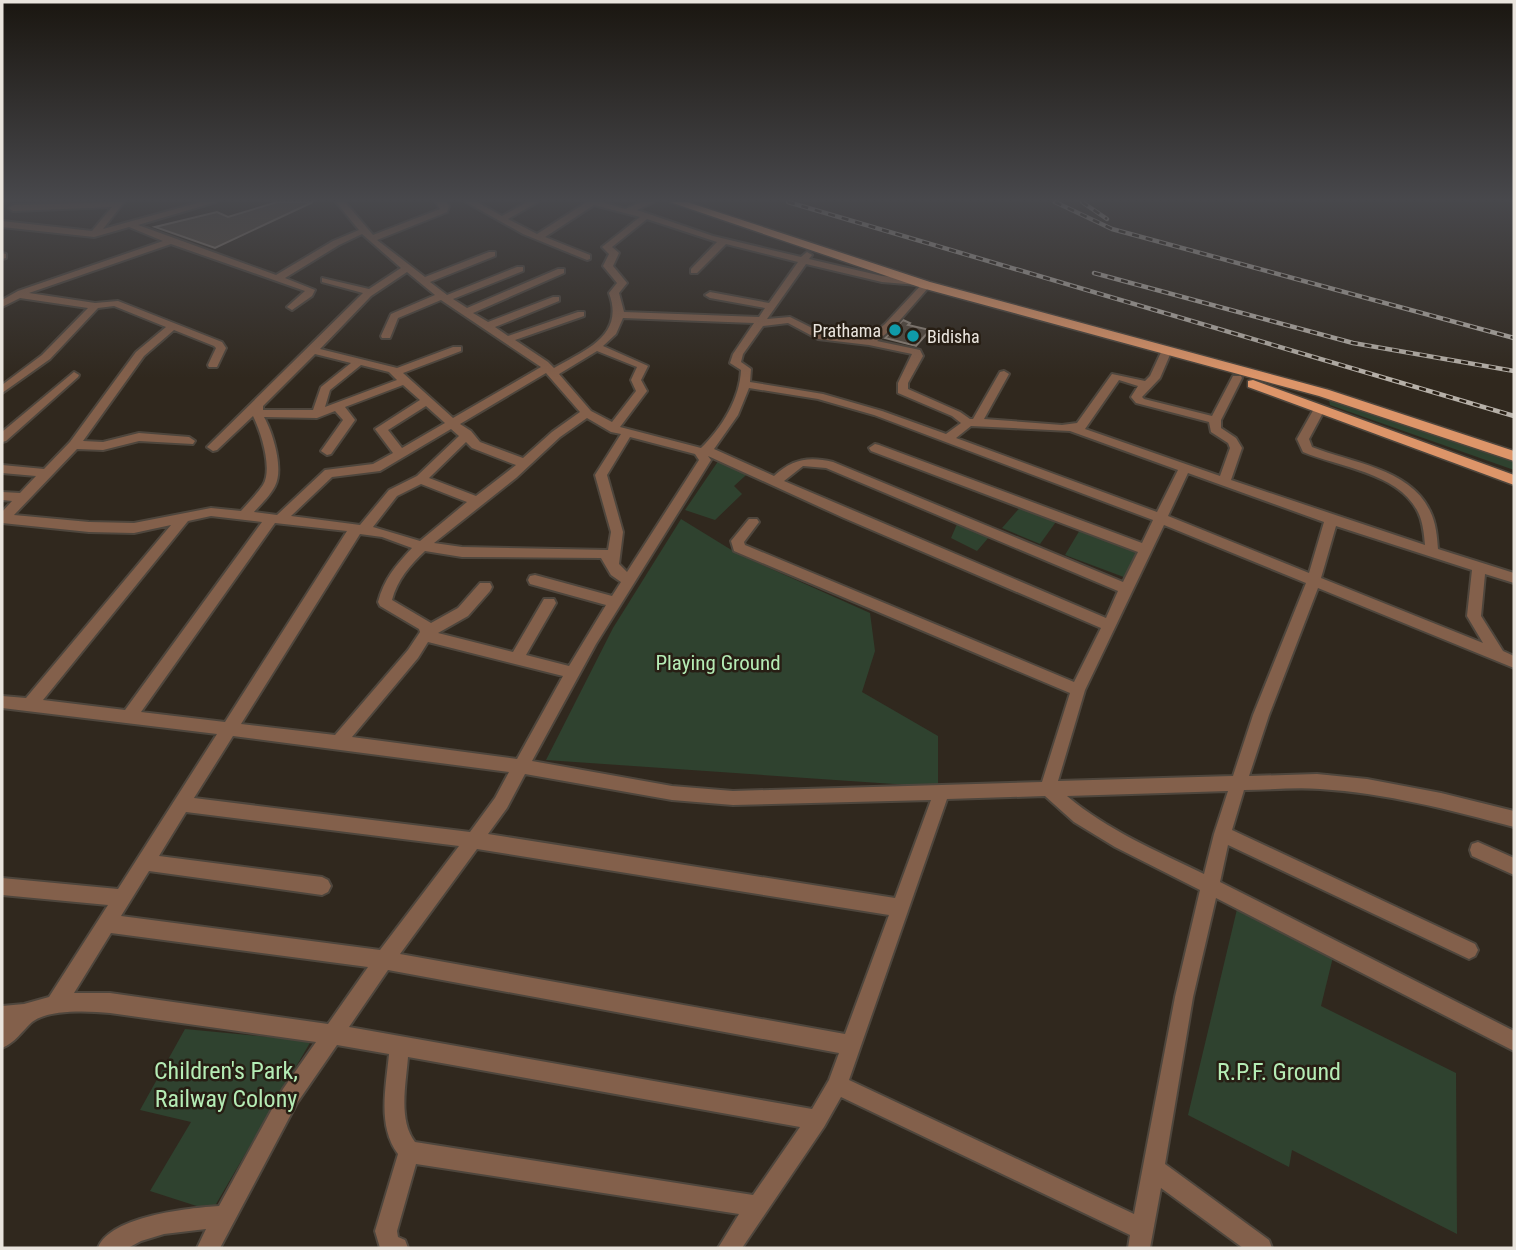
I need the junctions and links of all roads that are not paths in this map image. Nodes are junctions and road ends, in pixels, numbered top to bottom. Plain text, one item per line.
1 (122, 260) edge
2 (227, 260) edge
3 (307, 260) edge
4 (398, 260) edge
5 (476, 260) edge
6 (609, 260) edge
7 (705, 260) edge
8 (803, 260) edge
9 (804, 260) edge
10 (852, 260) edge
11 (407, 268) junction
12 (520, 269) dead end
13 (561, 271) dead end
14 (694, 271) dead end
15 (278, 278) junction
16 (325, 280) dead end
17 (424, 281) junction
18 (922, 283) junction
19 (370, 292) junction
20 (710, 295) dead end
21 (444, 298) junction
22 (556, 299) dead end
23 (7, 300) edge
24 (95, 306) junction
25 (770, 306) junction
26 (292, 307) dead end
27 (467, 312) junction
28 (581, 314) dead end
29 (621, 315) junction
30 (760, 322) junction
31 (488, 326) junction
32 (172, 327) junction
33 (386, 336) dead end
34 (509, 339) junction
35 (869, 342) junction
36 (595, 347) junction
37 (457, 349) dead end
38 (312, 350) junction
39 (1167, 350) junction
40 (1192, 358) junction
41 (360, 361) junction
42 (213, 365) dead end
43 (550, 371) junction
44 (397, 372) junction
45 (1004, 374) dead end
46 (74, 375) dead end
47 (1237, 378) junction
48 (407, 380) junction
49 (743, 384) junction
50 (1148, 385) junction
51 (2, 390) edge
52 (1324, 393) junction
53 (428, 400) junction
54 (339, 408) junction
55 (1316, 408) junction
56 (258, 409) junction
57 (587, 413) junction
58 (317, 414) junction
59 (1215, 420) junction
60 (973, 422) junction
61 (453, 423) junction
62 (1072, 428) junction
63 (620, 431) junction
64 (467, 434) junction
65 (2, 438) edge
66 (947, 439) junction
67 (189, 441) dead end
68 (74, 445) junction
69 (213, 447) dead end
70 (875, 448) dead end
71 (327, 451) dead end
72 (704, 451) junction
73 (401, 455) junction
74 (1514, 456) edge
75 (524, 463) junction
76 (1469, 465) junction
77 (2, 469) edge
78 (1184, 469) junction
79 (44, 473) junction
80 (421, 479) junction
81 (777, 480) junction
82 (1514, 480) edge
83 (1224, 483) junction
84 (1514, 490) edge
85 (2, 496) edge
86 (23, 498) junction
87 (476, 501) junction
88 (244, 515) junction
89 (185, 517) junction
90 (2, 519) edge
91 (276, 519) junction
92 (1162, 519) junction
93 (1332, 520) junction
94 (753, 522) dead end
95 (359, 529) junction
96 (424, 546) junction
97 (1146, 550) junction
98 (1432, 552) junction
99 (612, 566) junction
100 (1479, 567) junction
101 (1514, 578) edge
102 (535, 580) dead end
103 (627, 580) junction
104 (1313, 583) junction
105 (485, 587) dead end
106 (1126, 589) junction
107 (614, 602) junction
108 (549, 603) dead end
109 (1108, 625) junction
110 (426, 634) junction
111 (1498, 655) junction
112 (516, 659) junction
113 (1514, 662) edge
114 (573, 673) junction
115 (1078, 690) junction
116 (2, 702) edge
117 (29, 706) junction
118 (129, 716) junction
119 (230, 729) junction
120 (338, 742) junction
121 (523, 767) junction
122 (1239, 784) junction
123 (1048, 789) junction
124 (942, 791) junction
125 (182, 804) junction
126 (1514, 819) edge
127 (1222, 834) junction
128 (473, 840) junction
129 (1478, 850) dead end
130 (145, 862) junction
131 (1514, 867) edge
132 (2, 886) edge
133 (322, 886) dead end
134 (1210, 887) junction
135 (121, 898) junction
136 (902, 908) junction
137 (105, 923) junction
138 (1469, 950) dead end
139 (384, 960) junction
140 (55, 1004) junction
141 (2, 1015) edge
142 (25, 1016) junction
143 (331, 1034) junction
144 (2, 1038) edge
145 (1514, 1041) edge
146 (850, 1045) junction
147 (399, 1046) junction
148 (836, 1085) junction
149 (817, 1120) junction
150 (409, 1152) junction
151 (1153, 1169) junction
152 (757, 1206) junction
153 (225, 1216) junction
154 (1140, 1238) edge
155 (109, 1248) edge
156 (208, 1248) edge
157 (397, 1248) edge
158 (729, 1248) edge
159 (1261, 1248) edge

1 - 23 street
2 - 15 street
3 - 15 street
4 - 11 street
5 - 17 street
6 - 29 street
7 - 14 street
8 - 25 street
9 - 18 street
10 - 18 main road
11 - 17 street
11 - 19 street
12 - 21 street
13 - 27 street
15 - 26 street
16 - 19 street
17 - 21 street
18 - 35 street
18 - 39 main road
19 - 38 street
20 - 25 street
21 - 27 street
21 - 33 street
22 - 31 street
23 - 24 street
24 - 32 street
24 - 51 street
25 - 30 street
27 - 31 street
28 - 34 street
29 - 30 street
29 - 36 street
30 - 35 street
30 - 49 street
31 - 34 street
32 - 42 street
32 - 68 street
34 - 43 street
35 - 60 street
36 - 43 street
36 - 63 street
37 - 44 street
38 - 41 street
38 - 56 street
39 - 40 main road
39 - 50 street
40 - 47 main road
40 - 52 main road
41 - 44 street
41 - 58 street
43 - 57 street
43 - 61 street
44 - 48 street
45 - 60 street
46 - 65 street
47 - 55 main road
47 - 59 street
48 - 53 street
48 - 54 street
49 - 66 street
49 - 72 street
50 - 59 street
50 - 62 street
52 - 55 main road
52 - 74 main road
53 - 61 street
53 - 73 street
54 - 58 street
54 - 71 street
55 - 76 main road
55 - 98 street
56 - 58 street
56 - 69 street
56 - 88 street
57 - 63 street
57 - 75 street
59 - 83 street
60 - 62 street
60 - 66 street
61 - 64 street
61 - 73 street
62 - 78 street
63 - 72 street
63 - 99 street
64 - 75 street
64 - 80 street
66 - 92 street
67 - 68 street
68 - 79 street
70 - 97 street
72 - 81 street
72 - 103 street
73 - 91 street
75 - 87 street
76 - 82 main road
76 - 84 main road
77 - 79 street
78 - 83 street
78 - 92 street
79 - 86 street
80 - 87 street
80 - 95 street
81 - 106 street
81 - 109 street
83 - 93 street
85 - 86 street
86 - 90 street
87 - 96 street
88 - 89 street
88 - 91 street
89 - 90 street
89 - 117 street
91 - 95 street
91 - 118 street
92 - 97 street
92 - 104 street
93 - 98 street
93 - 104 street
94 - 115 street
95 - 96 street
95 - 119 street
96 - 99 street
96 - 110 street
97 - 106 street
98 - 100 street
99 - 103 street
100 - 101 street
100 - 111 street
102 - 107 street
103 - 107 street
104 - 111 street
104 - 122 street
105 - 110 street
106 - 109 street
107 - 114 street
108 - 112 street
109 - 115 street
110 - 112 street
110 - 120 street
111 - 113 street
112 - 114 street
114 - 121 street
115 - 123 street
116 - 117 street
117 - 118 street
118 - 119 street
119 - 120 street
119 - 125 street
120 - 121 street
121 - 124 street
121 - 128 street
122 - 123 street
122 - 126 street
122 - 127 street
123 - 124 street
123 - 134 street
124 - 136 street
125 - 128 street
125 - 130 street
127 - 134 street
127 - 138 street
128 - 136 street
128 - 139 street
129 - 131 street
130 - 133 street
130 - 135 street
132 - 135 street
134 - 145 street
134 - 151 street
135 - 137 street
136 - 146 street
137 - 139 street
137 - 140 street
139 - 143 street
139 - 146 street
140 - 142 street
140 - 143 street
141 - 142 street
142 - 144 street
143 - 147 street
143 - 153 street
146 - 148 street
147 - 149 street
147 - 150 street
148 - 149 street
148 - 154 street
149 - 152 street
150 - 152 street
150 - 157 street
151 - 154 street
151 - 159 street
152 - 158 street
153 - 155 street
153 - 156 street

